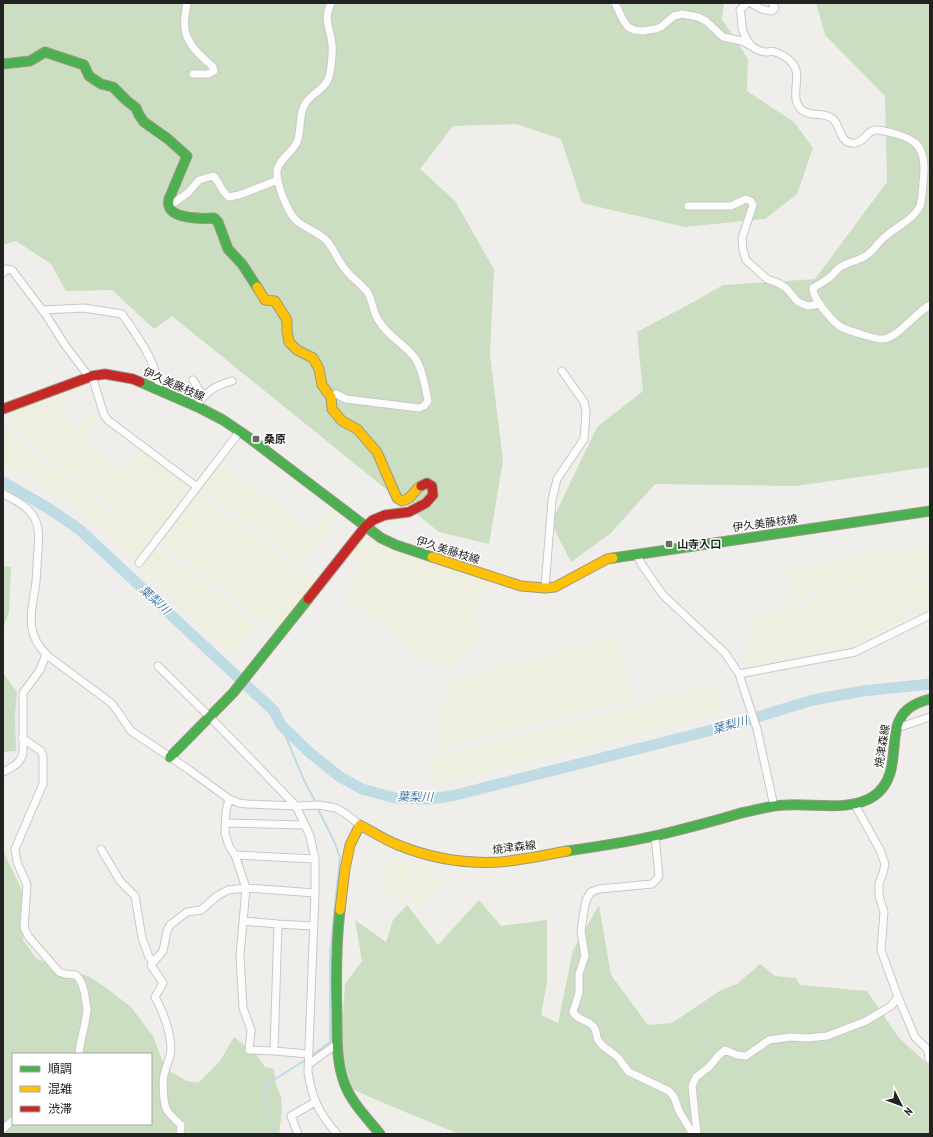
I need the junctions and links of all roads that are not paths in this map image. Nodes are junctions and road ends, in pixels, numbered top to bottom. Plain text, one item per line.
1 (188, 3) edge
2 (331, 3) edge
3 (614, 3) edge
4 (747, 3) edge
5 (751, 3) edge
6 (772, 3) edge
7 (749, 45) junction
8 (3, 64) edge
9 (194, 74) dead end
10 (278, 180) junction
11 (169, 206) junction
12 (688, 206) dead end
13 (3, 273) edge
14 (820, 304) junction
15 (930, 305) edge
16 (43, 310) junction
17 (562, 371) dead end
18 (91, 377) junction
19 (193, 380) dead end
20 (232, 381) dead end
21 (159, 391) junction
22 (203, 396) junction
23 (331, 397) junction
24 (195, 406) junction
25 (3, 409) edge
26 (240, 431) junction
27 (197, 487) junction
28 (3, 494) edge
29 (930, 511) edge
30 (366, 527) junction
31 (636, 554) junction
32 (139, 563) dead end
33 (545, 588) junction
34 (930, 615) edge
35 (46, 654) junction
36 (158, 666) dead end
37 (739, 674) junction
38 (930, 699) edge
39 (210, 717) junction
40 (930, 717) edge
41 (897, 724) junction
42 (22, 738) junction
43 (170, 758) junction
44 (3, 772) edge
45 (229, 799) junction
46 (854, 803) junction
47 (296, 806) junction
48 (774, 806) junction
49 (226, 823) junction
50 (304, 824) junction
51 (360, 825) junction
52 (655, 836) junction
53 (101, 849) dead end
54 (235, 855) junction
55 (315, 859) junction
56 (246, 888) junction
57 (315, 893) junction
58 (243, 921) junction
59 (278, 924) junction
60 (313, 926) junction
61 (153, 961) junction
62 (898, 997) junction
63 (337, 1044) junction
64 (274, 1051) junction
65 (79, 1053) edge
66 (309, 1054) junction
67 (930, 1059) edge
68 (309, 1064) junction
69 (315, 1102) junction
70 (12, 1121) edge
71 (3, 1129) edge
72 (180, 1134) edge
73 (298, 1134) edge
74 (337, 1134) edge
75 (380, 1134) edge
76 (694, 1134) edge
77 (697, 1134) edge

1 - 9 street
2 - 10 street
3 - 7 street
4 - 7 street
5 - 6 street
7 - 14 street
8 - 11 main road
10 - 11 street
10 - 23 street
11 - 23 main road
12 - 14 street
13 - 16 street
14 - 15 street
16 - 18 street
16 - 21 street
17 - 33 street
18 - 21 main road, 伊久美藤枝線
18 - 25 main road, 伊久美藤枝線
18 - 27 street
19 - 22 street
20 - 22 street
21 - 24 main road, 伊久美藤枝線
22 - 24 street
23 - 30 main road
24 - 26 main road, 伊久美藤枝線
26 - 27 street
26 - 30 main road, 伊久美藤枝線
27 - 32 street
28 - 35 street
29 - 31 main road, 伊久美藤枝線
30 - 33 main road, 伊久美藤枝線
30 - 39 main road
31 - 33 main road, 伊久美藤枝線
31 - 37 street
34 - 37 street
35 - 42 street
35 - 43 street
36 - 39 street
37 - 48 street
38 - 41 main road, 焼津森線
39 - 43 main road
39 - 47 street
40 - 41 street
41 - 46 main road, 焼津森線
42 - 44 street
42 - 65 street
43 - 45 street
45 - 47 street
45 - 49 street
46 - 48 main road, 焼津森線
46 - 62 street
47 - 50 street
47 - 51 street
48 - 52 main road, 焼津森線
49 - 50 street
49 - 54 street
50 - 55 street
51 - 52 main road, 焼津森線
51 - 63 main road
52 - 76 street
53 - 61 street
54 - 55 street
54 - 56 street
55 - 57 street
56 - 57 street
56 - 58 street
56 - 61 street
57 - 60 street
58 - 59 street
58 - 64 street
59 - 60 street
59 - 64 street
60 - 66 street
61 - 72 street
62 - 67 street
62 - 77 street
63 - 68 street
63 - 75 main road
64 - 66 street
66 - 68 street
68 - 69 street
69 - 73 street
69 - 74 street
70 - 71 street

